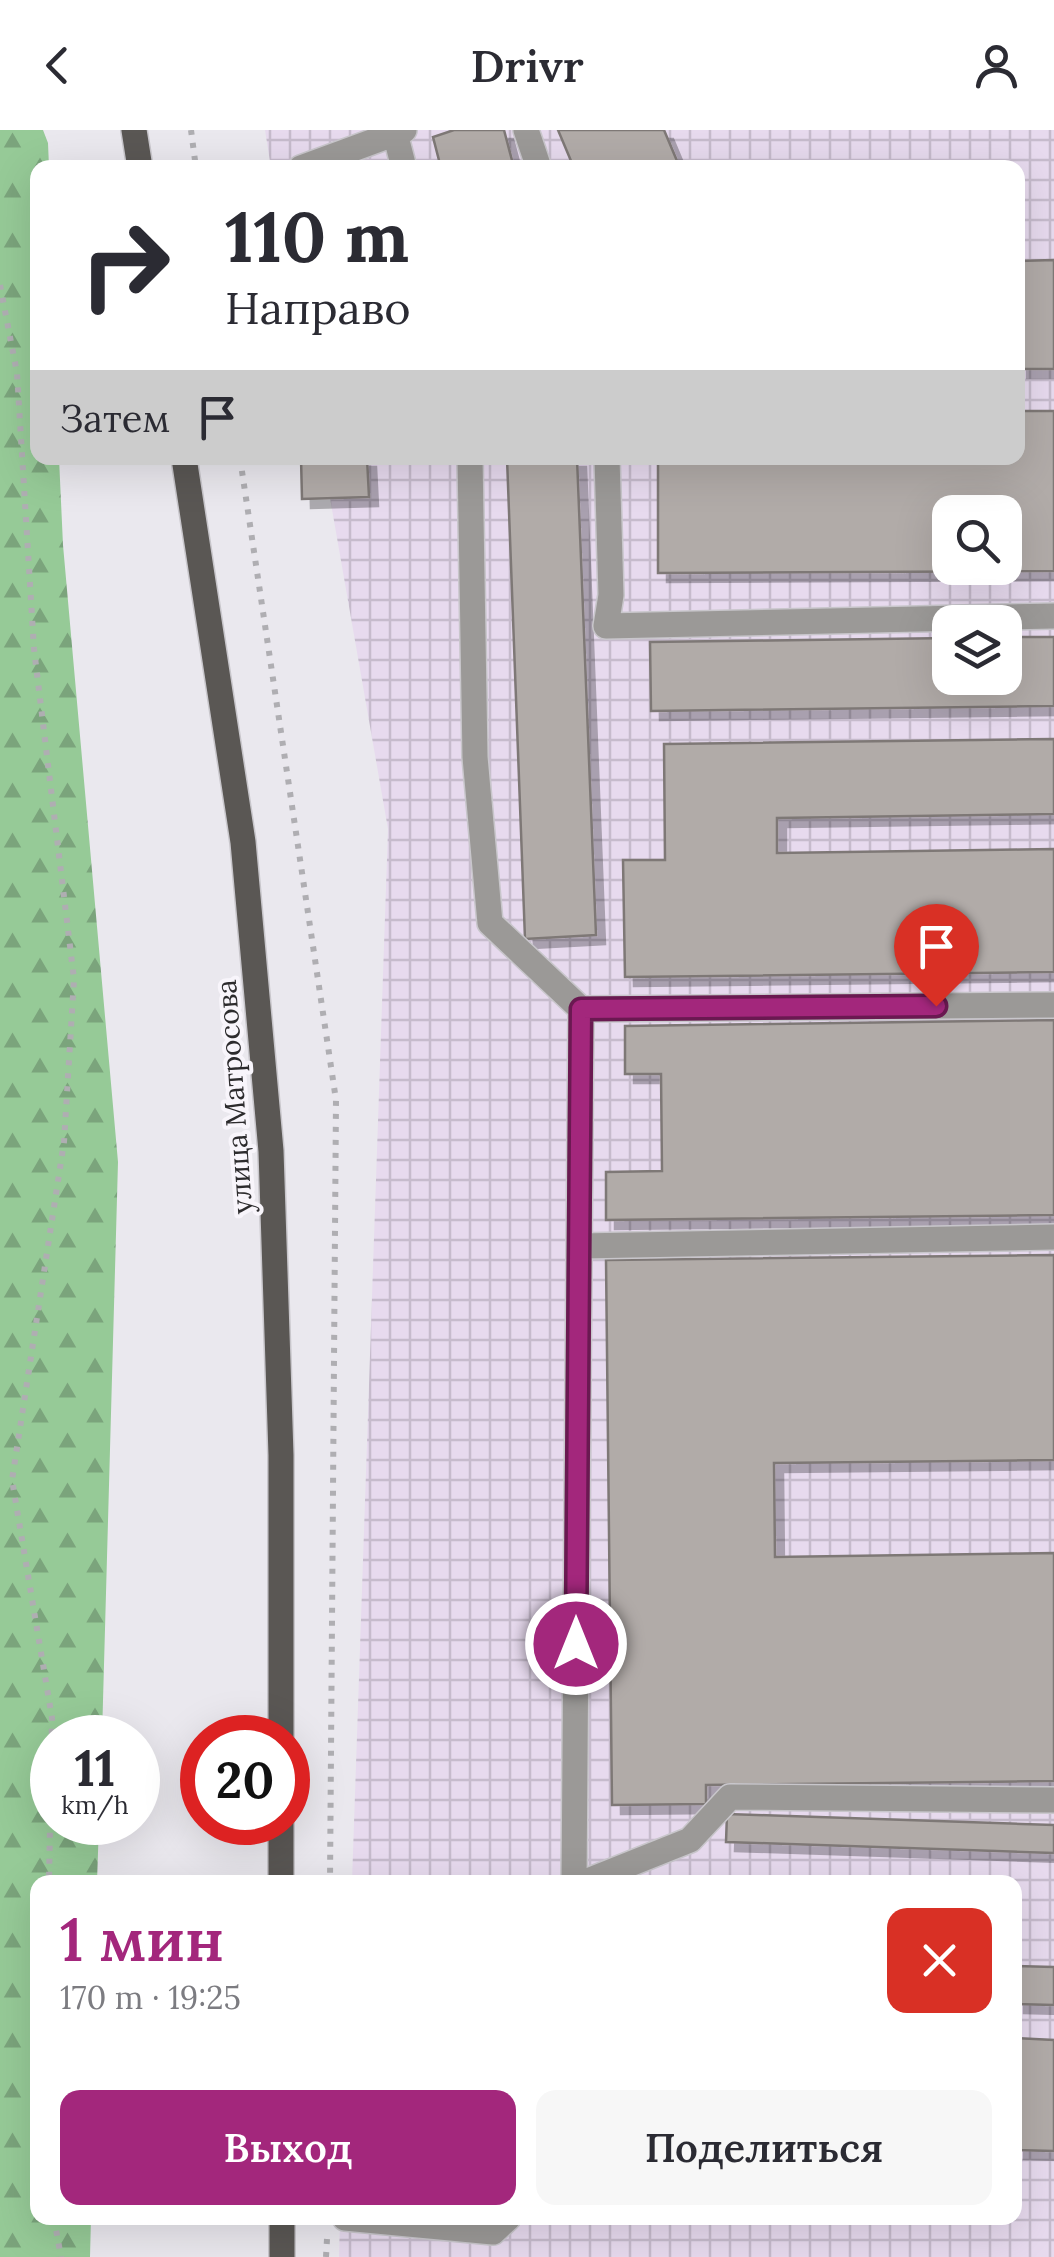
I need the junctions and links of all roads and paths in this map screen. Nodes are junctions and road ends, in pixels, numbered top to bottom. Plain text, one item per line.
1 (134, 130) edge
2 (190, 130) edge
3 (526, 130) edge
4 (399, 132) edge
5 (139, 160) edge
6 (195, 160) edge
7 (324, 160) edge
8 (403, 160) edge
9 (536, 160) edge
10 (0, 284) edge
11 (185, 465) edge
12 (241, 465) edge
13 (470, 465) edge
14 (607, 465) edge
15 (1054, 616) edge
16 (1054, 1005) edge
17 (581, 1009) junction
18 (1054, 1238) edge
19 (580, 1246) junction
20 (281, 1715) edge
21 (1054, 1800) edge
22 (281, 1845) edge
23 (49, 1875) edge
24 (282, 1875) edge
25 (330, 1875) edge
26 (574, 1875) edge
27 (602, 1875) edge
28 (55, 2225) edge
29 (282, 2225) edge
30 (419, 2225) edge
31 (500, 2225) edge
32 (62, 2257) edge
33 (282, 2257) edge

1 - 5 main road
2 - 6 path
3 - 9 lane
4 - 7 lane
4 - 8 lane
10 - 23 path
11 - 20 main road, улица Матросова
12 - 25 path
13 - 17 lane
14 - 15 lane
16 - 17 lane
17 - 19 lane
18 - 19 lane
19 - 26 lane
21 - 27 lane
22 - 24 main road
28 - 32 path
29 - 33 main road
30 - 31 lane

